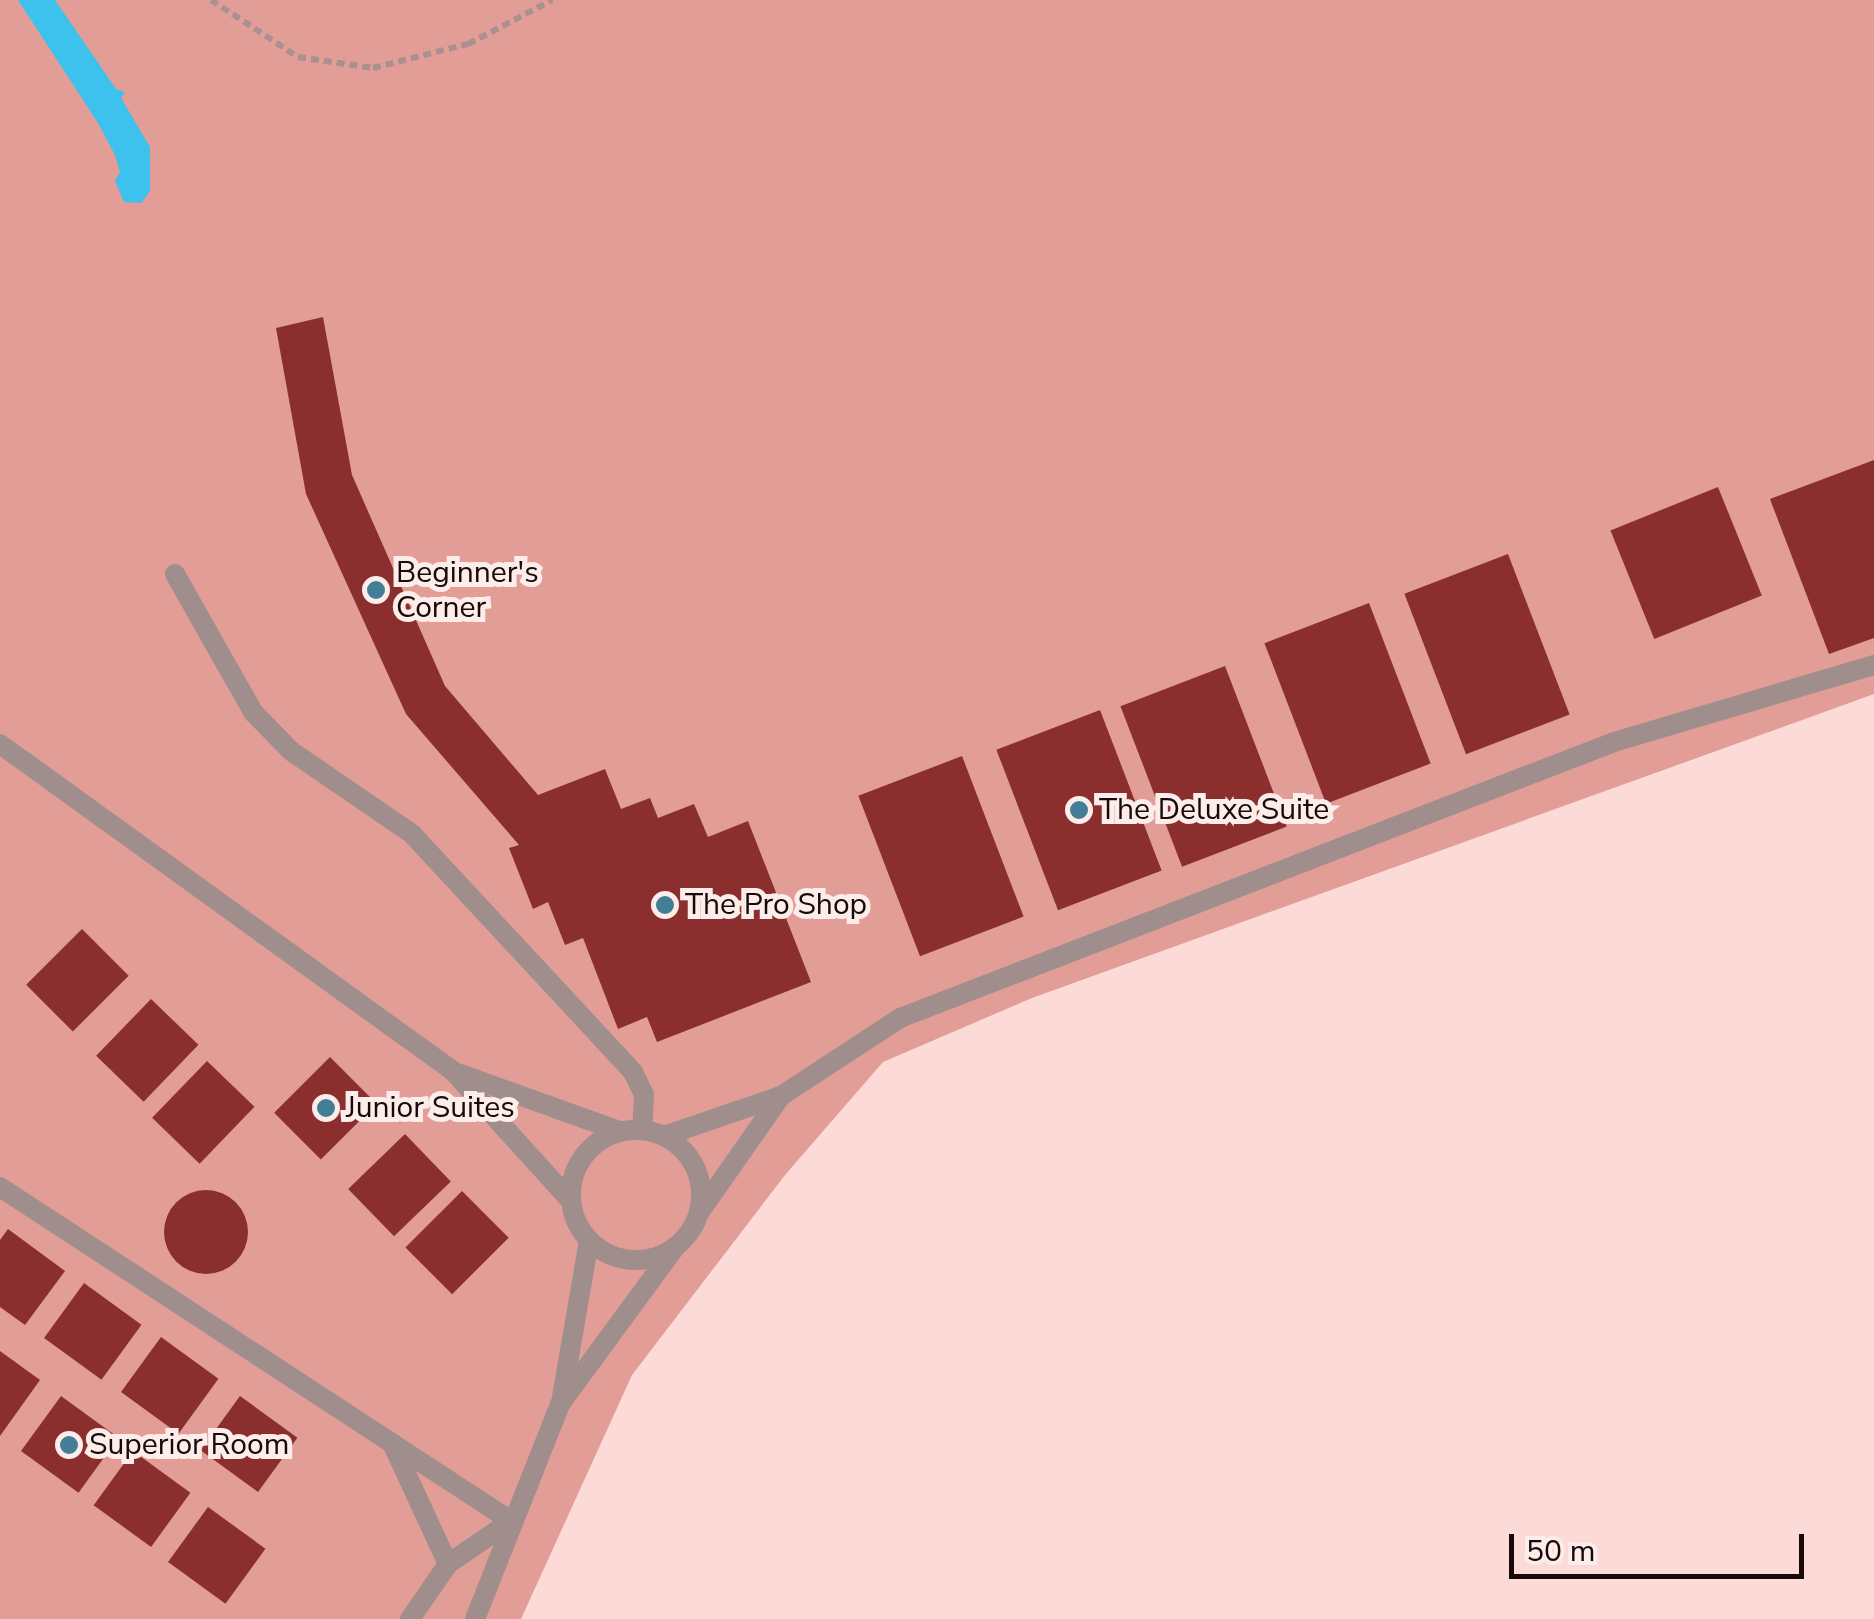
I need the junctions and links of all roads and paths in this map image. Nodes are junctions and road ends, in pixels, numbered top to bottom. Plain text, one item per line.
1 (211, 0) edge
2 (552, 0) edge
3 (175, 574) dead end
4 (1874, 665) edge
5 (0, 744) edge
6 (453, 1072) junction
7 (780, 1096) junction
8 (642, 1129) junction
9 (619, 1131) junction
10 (664, 1136) junction
11 (0, 1187) edge
12 (570, 1200) junction
13 (699, 1213) junction
14 (589, 1241) junction
15 (673, 1250) junction
16 (560, 1404) junction
17 (392, 1443) junction
18 (511, 1521) junction
19 (448, 1564) junction
20 (410, 1619) edge
21 (474, 1619) edge

1 - 2 path
3 - 8 lane
4 - 7 lane
5 - 6 lane
6 - 9 lane
6 - 12 lane
7 - 10 lane
7 - 13 lane
8 - 9 lane
8 - 10 lane
9 - 12 lane
10 - 13 lane
11 - 17 lane
12 - 14 lane
13 - 15 lane
14 - 15 lane
14 - 16 lane
15 - 16 lane
16 - 18 lane
17 - 18 lane
17 - 19 lane
18 - 19 lane
18 - 21 lane
19 - 20 lane

